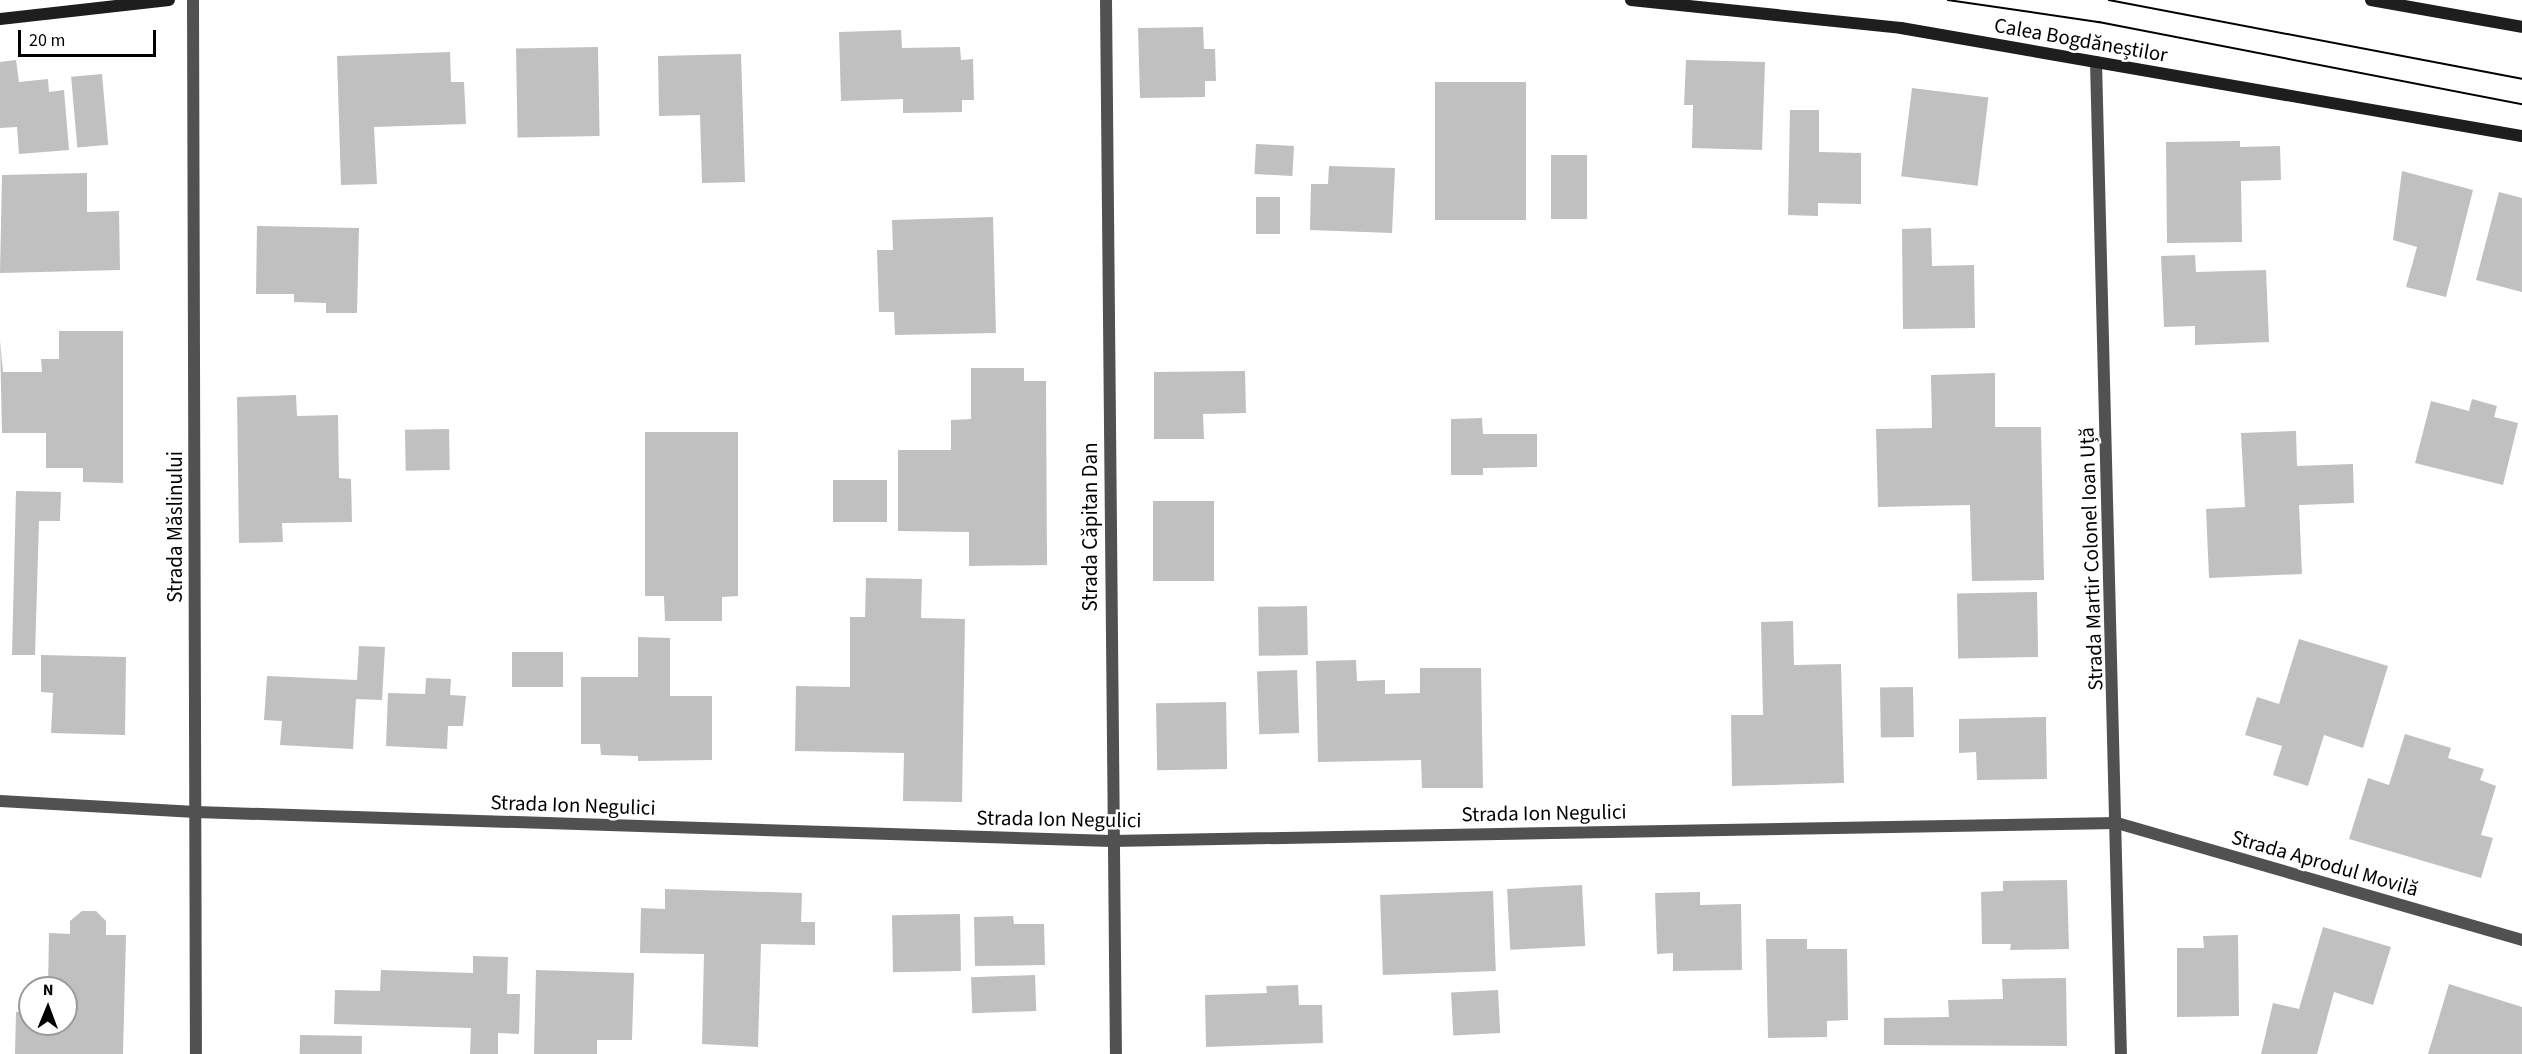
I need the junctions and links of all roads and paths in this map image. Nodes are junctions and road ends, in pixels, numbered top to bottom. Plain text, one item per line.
1 (169, 0) edge
2 (194, 0) edge
3 (1106, 0) edge
4 (1631, 0) edge
5 (2371, 0) edge
6 (0, 19) edge
7 (2522, 27) edge
8 (2096, 62) junction
9 (2522, 136) edge
10 (0, 801) edge
11 (196, 812) junction
12 (2117, 822) junction
13 (1112, 841) junction
14 (2522, 940) edge
15 (196, 1054) edge
16 (1116, 1054) edge
17 (2121, 1054) edge

1 - 6 main road
2 - 11 street, Strada Măslinului
3 - 13 street, Strada Căpitan Dan
4 - 8 main road, Calea Bogdăneștilor
5 - 7 main road
8 - 9 main road, Calea Bogdăneștilor
8 - 12 street, Strada Martir Colonel Ioan Uță
10 - 11 street, Strada Ion Negulici
11 - 13 street, Strada Ion Negulici
11 - 15 street, Strada Măslinului
12 - 13 street, Strada Ion Negulici
12 - 14 street, Strada Aprodul Movilă
12 - 17 street, Strada Martir Colonel Ioan Uță
13 - 16 street, Strada Căpitan Dan

